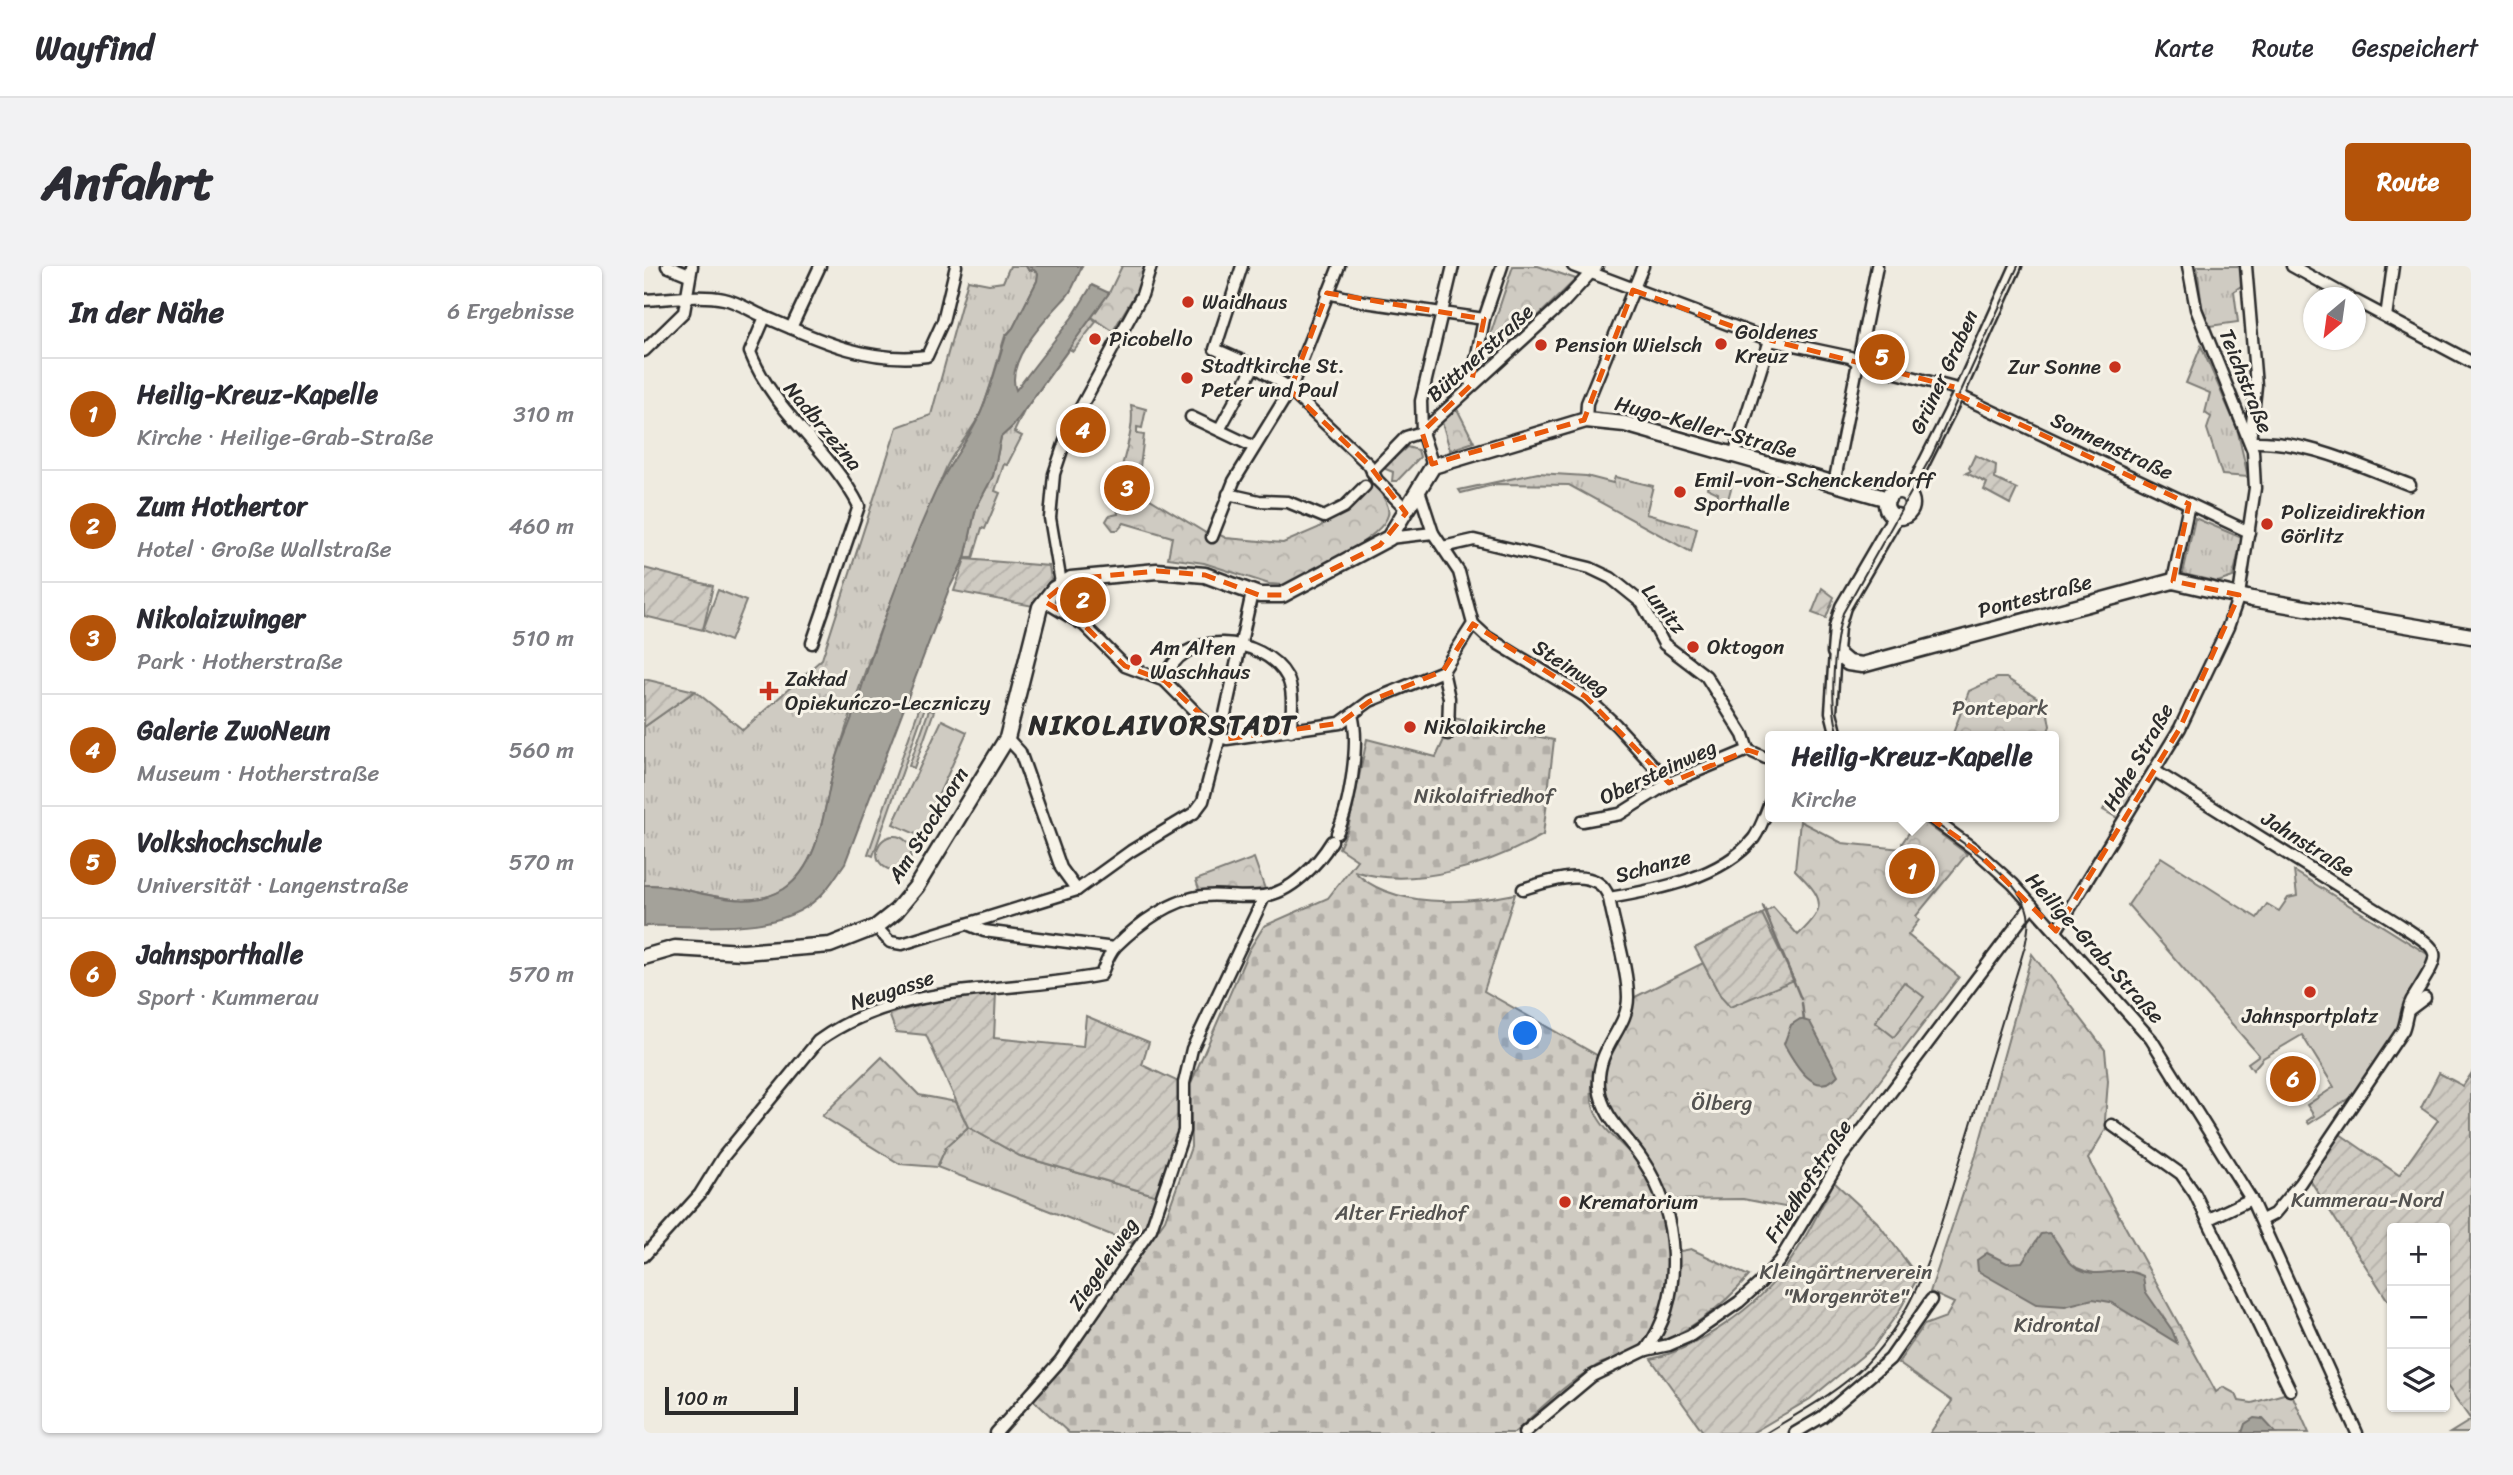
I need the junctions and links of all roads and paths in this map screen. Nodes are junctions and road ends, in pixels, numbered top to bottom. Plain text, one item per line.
1 (667, 266) edge
2 (820, 266) edge
3 (956, 266) edge
4 (1151, 266) edge
5 (1242, 266) edge
6 (1339, 266) edge
7 (1453, 266) edge
8 (1502, 266) edge
9 (1573, 266) edge
10 (1643, 266) edge
11 (1877, 266) edge
12 (2016, 266) edge
13 (2188, 266) edge
14 (2246, 266) edge
15 (2292, 266) edge
16 (2393, 266) edge
17 (1595, 269) edge
18 (691, 271) edge
19 (2330, 287) edge
20 (1633, 290) junction
21 (1327, 293) junction
22 (687, 298) junction
23 (644, 300) edge
24 (2366, 306) edge
25 (1441, 312) junction
26 (765, 317) junction
27 (2386, 317) junction
28 (1484, 319) junction
29 (791, 328) junction
30 (1770, 340) junction
31 (644, 351) edge
32 (2471, 362) edge
33 (1859, 363) junction
34 (1254, 366) junction
35 (1471, 385) junction
36 (1290, 390) junction
37 (1959, 392) junction
38 (1191, 417) dead end
39 (1586, 420) junction
40 (1219, 430) junction
41 (1422, 432) junction
42 (2250, 442) junction
43 (1254, 447) junction
44 (1734, 455) junction
45 (1433, 466) junction
46 (1370, 477) junction
47 (1834, 484) junction
48 (2410, 485) dead end
49 (1418, 486) junction
50 (1227, 494) junction
51 (1908, 495) junction
52 (1888, 499) junction
53 (2189, 504) junction
54 (1407, 510) junction
55 (1896, 516) junction
56 (2249, 532) junction
57 (1433, 533) junction
58 (1212, 537) dead end
59 (1390, 538) junction
60 (1443, 547) junction
61 (2173, 581) junction
62 (1061, 583) junction
63 (1252, 593) junction
64 (2239, 595) junction
65 (1044, 601) junction
66 (1473, 624) junction
67 (2471, 636) edge
68 (812, 643) dead end
69 (1239, 645) junction
70 (1839, 656) junction
71 (1443, 670) junction
72 (1164, 681) junction
73 (1352, 715) junction
74 (1291, 731) junction
75 (1836, 731) edge
76 (1448, 734) dead end
77 (1220, 737) junction
78 (1007, 738) junction
79 (1748, 750) junction
80 (1765, 758) edge
81 (2155, 771) junction
82 (1669, 783) junction
83 (1765, 815) edge
84 (1582, 821) dead end
85 (1937, 822) edge
86 (1523, 889) dead end
87 (1077, 890) junction
88 (1264, 897) junction
89 (1608, 898) junction
90 (2032, 905) junction
91 (967, 923) junction
92 (876, 927) junction
93 (2056, 931) junction
94 (1114, 948) junction
95 (644, 957) edge
96 (2425, 998) dead end
97 (2409, 1010) junction
98 (2112, 1125) dead end
99 (2251, 1199) junction
100 (2208, 1219) junction
101 (2262, 1220) junction
102 (644, 1256) edge
103 (1931, 1300) dead end
104 (1646, 1350) junction
105 (2290, 1390) dead end
106 (996, 1433) edge
107 (1524, 1433) edge
108 (1795, 1433) edge
109 (2357, 1433) edge

1 - 18 street
2 - 29 street
3 - 29 street
4 - 62 street
5 - 34 street
6 - 21 street
7 - 25 street
8 - 28 street
9 - 17 street, Sonnenstraße
10 - 20 street
11 - 33 street
12 - 37 street, Grüner Graben
13 - 42 street, Teichstraße
14 - 42 street
15 - 19 street
16 - 27 street
17 - 20 street, Sonnenstraße
17 - 35 street, Büttnerstraße
18 - 22 street
20 - 30 street, Sonnenstraße
20 - 39 street
21 - 25 street
21 - 36 street
22 - 23 street
22 - 26 street
22 - 31 street
24 - 27 street
25 - 28 street
25 - 41 street
26 - 29 street
26 - 68 street, Nadbrzeżna
27 - 32 street
28 - 35 street
30 - 33 street, Sonnenstraße
30 - 44 street
33 - 37 street, Sonnenstraße
33 - 47 street
34 - 36 street
34 - 40 street
35 - 41 street, Büttnerstraße
36 - 43 street
36 - 46 street
37 - 51 street, Grüner Graben
37 - 53 street, Sonnenstraße
38 - 40 street
39 - 44 street, Hugo-Keller-Straße
39 - 45 street, Hugo-Keller-Straße
40 - 43 street
41 - 45 street
41 - 46 street, Büttnerstraße
42 - 48 street
42 - 56 street, Teichstraße
43 - 50 street
44 - 47 street, Hugo-Keller-Straße
45 - 49 street
46 - 50 street, Büttnerstraße
46 - 54 street
47 - 52 street, Hugo-Keller-Straße
49 - 54 street
49 - 57 street
50 - 58 street
51 - 52 street
51 - 55 street
52 - 55 street
53 - 56 street, Sonnenstraße
53 - 61 street
54 - 59 street
55 - 70 street
56 - 64 street, Teichstraße
57 - 59 street
57 - 60 street
59 - 63 street
60 - 66 street
60 - 79 street, Lunitz
61 - 64 street, Pontestraße
61 - 70 street, Pontestraße
62 - 63 street
62 - 65 street
63 - 69 street
64 - 67 street, Pontestraße
64 - 81 street, Hohe Straße
65 - 72 street
65 - 78 street, Am Stockborn
66 - 71 street
66 - 82 street, Steinweg
69 - 72 street
69 - 74 street
69 - 77 street
70 - 75 street
71 - 73 street
71 - 76 street
72 - 77 street
73 - 74 street
73 - 88 street
74 - 77 street
77 - 87 street
78 - 87 street
78 - 92 street, Am Stockborn
79 - 80 street
79 - 82 street, Obersteinweg
81 - 93 street, Hohe Straße
81 - 97 street, Jahnstraße
82 - 84 street, Obersteinweg
83 - 89 street, Schanze
85 - 90 street, Heilige-Grab-Straße
86 - 89 street, Schanze
87 - 91 street
88 - 94 street
88 - 106 street, Ziegeleiweg
89 - 104 street
90 - 93 street, Heilige-Grab-Straße
90 - 104 street, Friedhofstraße
91 - 92 street
91 - 94 street
92 - 95 street
93 - 99 street, Heilige-Grab-Straße
94 - 102 street, Neugasse
96 - 97 street
97 - 101 street
98 - 100 street
99 - 100 street
99 - 101 street, Heilige-Grab-Straße
100 - 105 street
101 - 109 street, Heilige-Grab-Straße
103 - 108 street
104 - 107 street, Friedhofstraße

